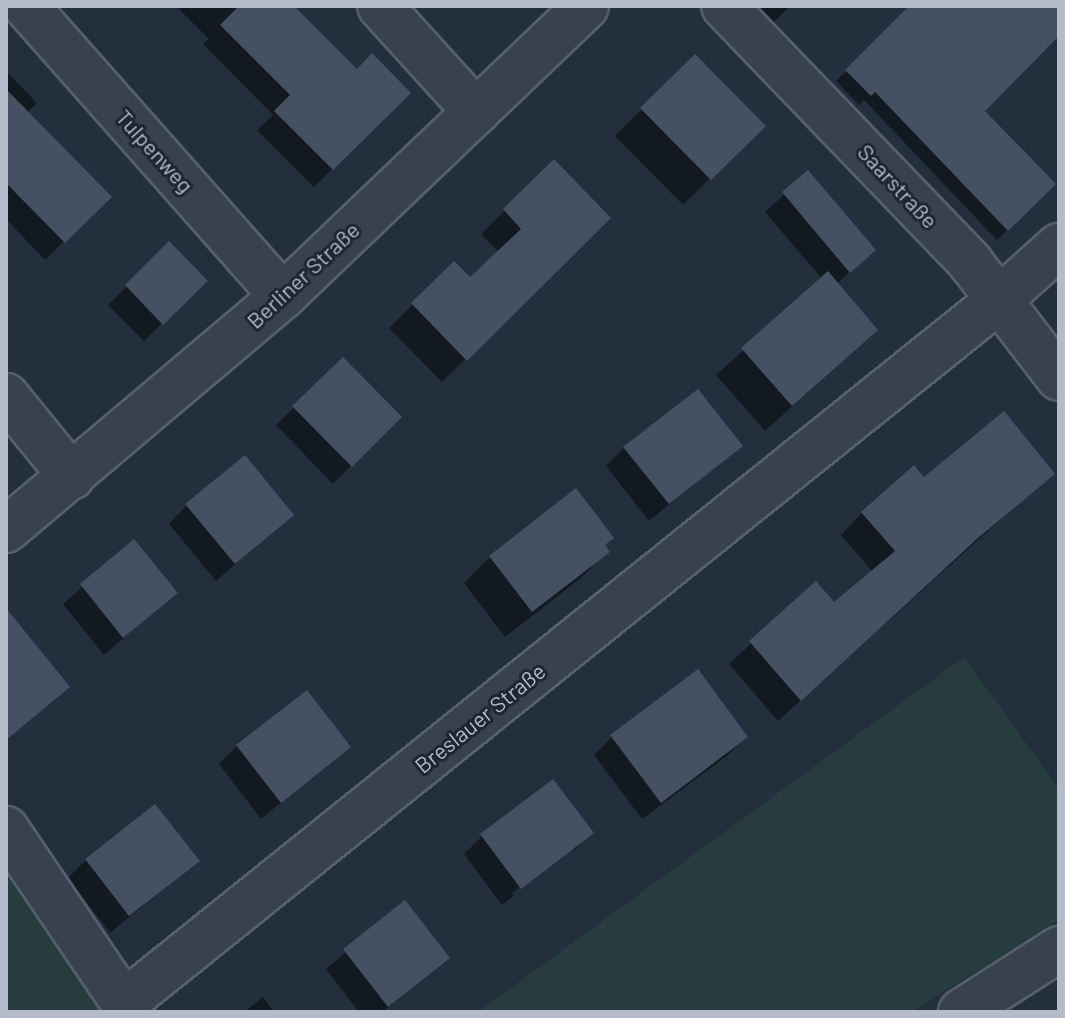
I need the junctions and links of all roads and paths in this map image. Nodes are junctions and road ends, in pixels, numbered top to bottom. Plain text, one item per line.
1 (26, 6) edge
2 (380, 6) edge
3 (586, 6) edge
4 (724, 6) edge
5 (476, 112) junction
6 (1059, 246) edge
7 (283, 296) junction
8 (999, 300) junction
9 (1059, 378) edge
10 (6, 396) edge
11 (72, 477) junction
12 (6, 530) edge
13 (6, 829) edge
14 (1059, 949) edge
15 (961, 1012) edge

1 - 7 street, Tulpenweg
2 - 5 street
3 - 5 street, Berliner Straße
4 - 8 street, Saarstraße
5 - 7 street, Berliner Straße
6 - 8 street
7 - 11 street, Berliner Straße
8 - 9 street, Saarstraße
8 - 13 street, Breslauer Straße
10 - 11 street
11 - 12 street, Berliner Straße
14 - 15 street

